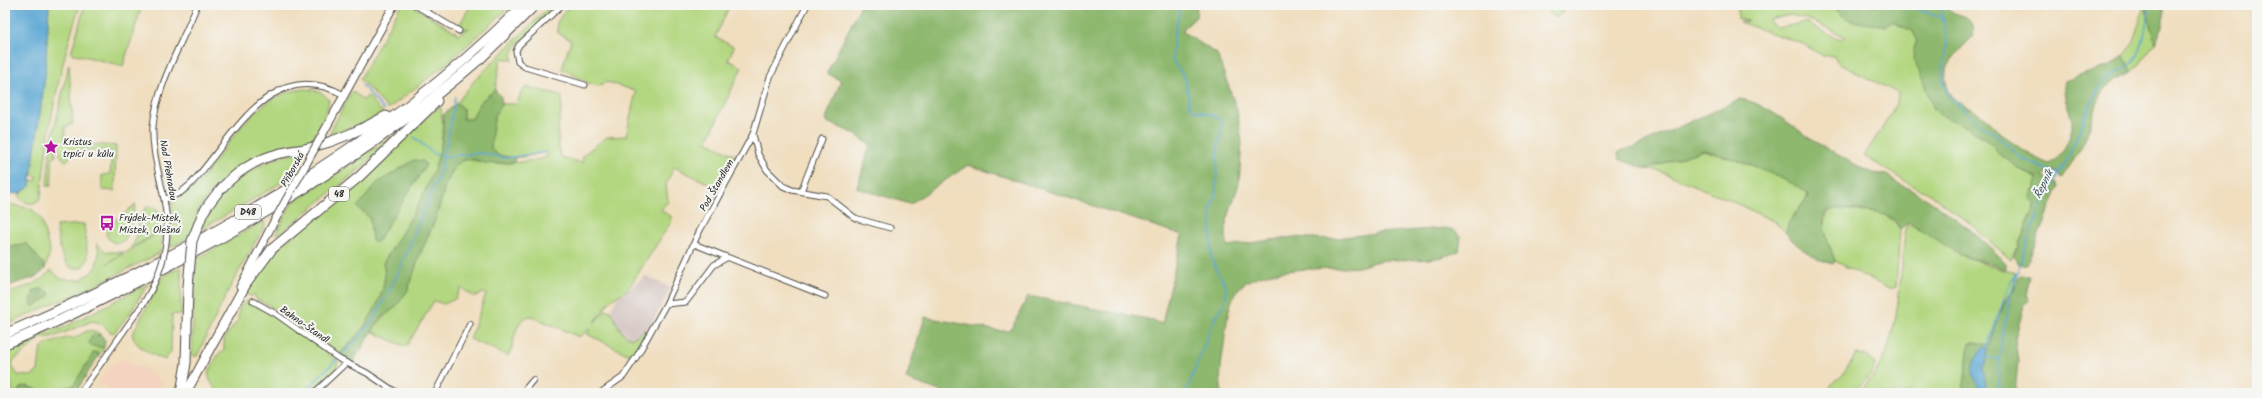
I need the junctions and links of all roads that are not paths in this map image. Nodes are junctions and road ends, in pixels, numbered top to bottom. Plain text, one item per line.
1 (197, 5) edge
2 (394, 5) edge
3 (415, 5) edge
4 (523, 5) edge
5 (536, 5) edge
6 (562, 5) edge
7 (807, 5) edge
8 (459, 31) dead end
9 (483, 56) junction
10 (438, 83) junction
11 (585, 85) dead end
12 (344, 95) junction
13 (753, 134) junction
14 (822, 139) dead end
15 (801, 191) junction
16 (165, 199) junction
17 (890, 228) dead end
18 (694, 244) junction
19 (726, 258) junction
20 (825, 296) dead end
21 (253, 301) dead end
22 (666, 304) junction
23 (470, 324) dead end
24 (6, 338) edge
25 (212, 345) junction
26 (346, 363) junction
27 (533, 380) dead end
28 (80, 393) edge
29 (181, 393) edge
30 (186, 393) edge
31 (190, 393) edge
32 (314, 393) edge
33 (397, 393) edge
34 (436, 393) edge
35 (522, 393) edge
36 (600, 393) edge

1 - 16 street, Nad Přehradou
2 - 12 main road, Příborská
3 - 8 street
4 - 10 highway, D48
5 - 9 highway, D48
6 - 11 street
7 - 13 street, Pod Štandlem
9 - 24 highway, D48
9 - 25 highway, 48
10 - 24 highway, D48
10 - 29 highway, bridge
12 - 16 street
12 - 25 main road, Příborská, bridge
13 - 15 street
13 - 18 street, Pod Štandlem
14 - 15 street
15 - 17 street
16 - 28 street, Nad Přehradou, bridge
18 - 19 street
18 - 22 street, Pod Štandlem
19 - 20 street
19 - 22 street
21 - 26 street, Bahno-Štandl
22 - 36 street, Pod Štandlem
23 - 34 street
25 - 30 main road, Příborská / 48
25 - 31 main road, Příborská / 48
26 - 32 street
26 - 33 street, Bahno-Štandl
27 - 35 street

